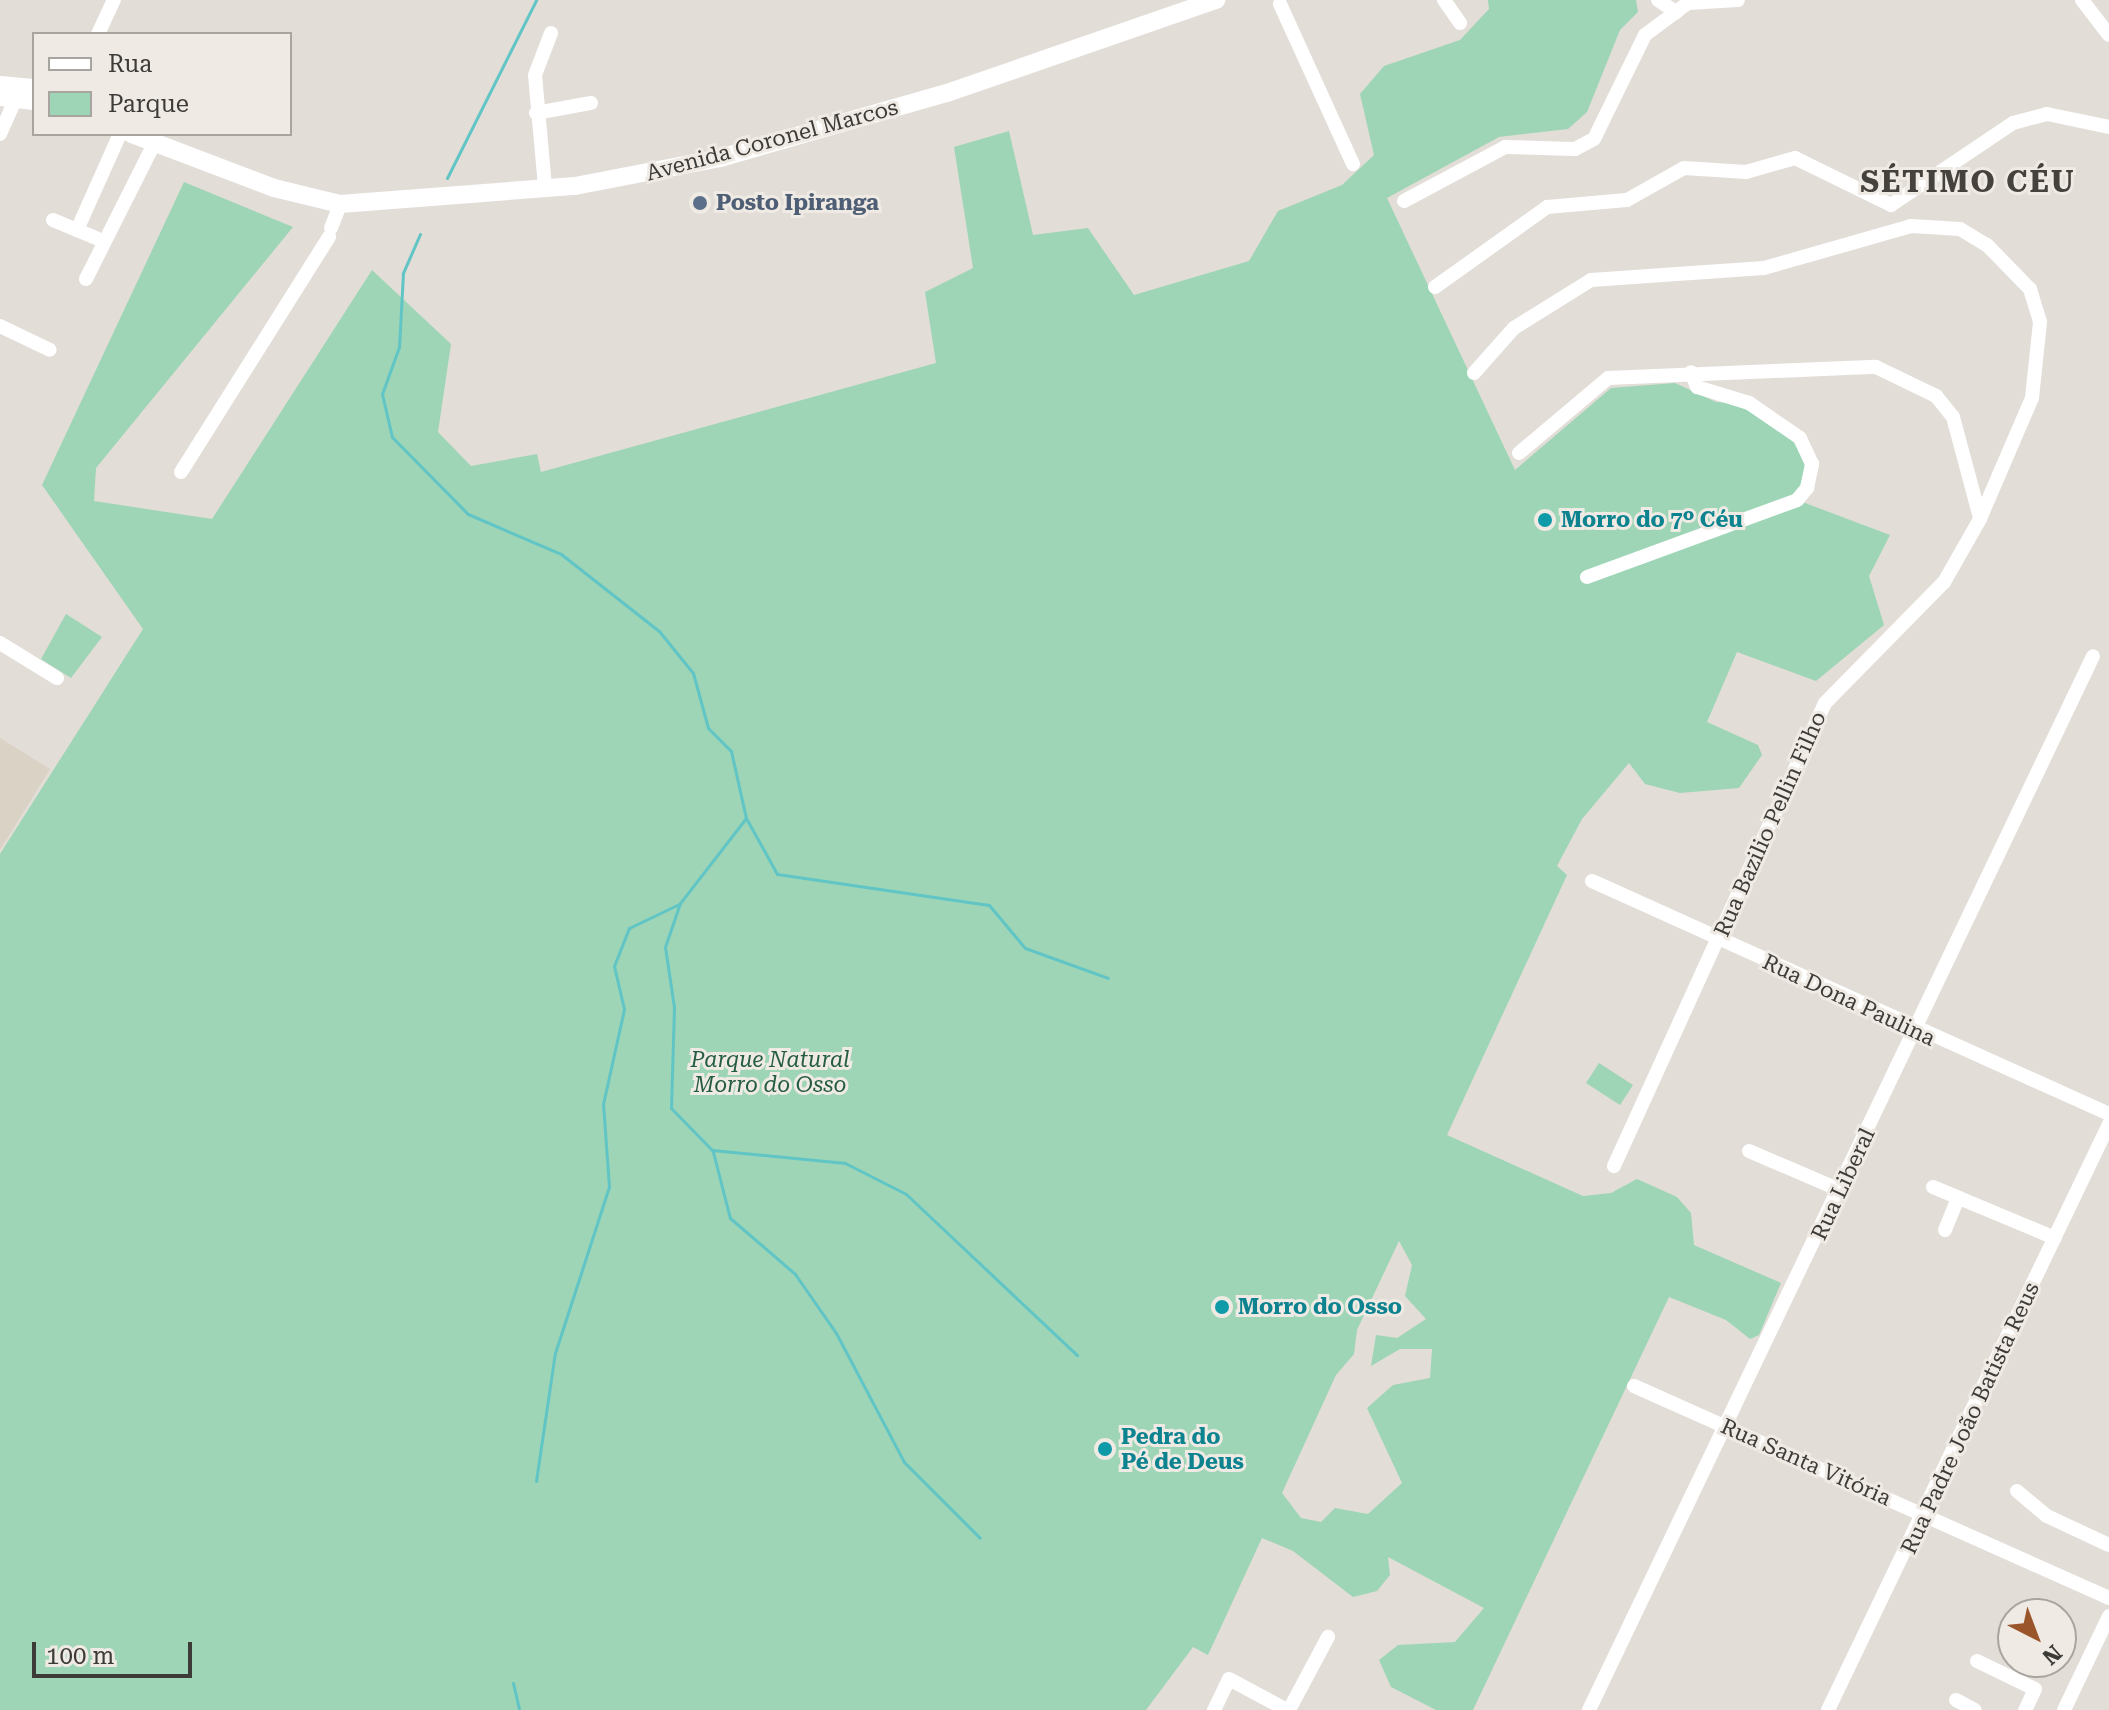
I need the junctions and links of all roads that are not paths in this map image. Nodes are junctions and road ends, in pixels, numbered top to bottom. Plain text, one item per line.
1 (114, 0) edge
2 (1216, 0) edge
3 (1444, 0) edge
4 (1658, 0) edge
5 (1738, 0) edge
6 (2082, 0) edge
7 (1280, 4) dead end
8 (1676, 12) junction
9 (1460, 23) dead end
10 (99, 32) edge
11 (551, 33) dead end
12 (2109, 35) edge
13 (0, 85) edge
14 (32, 88) edge
15 (17, 99) edge
16 (591, 103) dead end
17 (536, 113) junction
18 (2109, 127) edge
19 (0, 134) edge
20 (119, 136) edge
21 (136, 136) edge
22 (154, 144) junction
23 (1353, 164) dead end
24 (545, 187) junction
25 (1404, 201) dead end
26 (340, 204) junction
27 (1891, 205) junction
28 (53, 220) dead end
29 (1894, 228) junction
30 (77, 230) junction
31 (96, 238) dead end
32 (86, 279) dead end
33 (1435, 287) dead end
34 (0, 326) edge
35 (50, 350) dead end
36 (1691, 372) junction
37 (1474, 373) dead end
38 (1519, 453) dead end
39 (181, 472) dead end
40 (1980, 519) junction
41 (1587, 577) dead end
42 (0, 643) edge
43 (2093, 656) dead end
44 (57, 678) dead end
45 (1592, 881) dead end
46 (1718, 939) junction
47 (1914, 1032) junction
48 (2109, 1114) edge
49 (2109, 1124) edge
50 (1749, 1151) dead end
51 (1614, 1166) dead end
52 (1933, 1187) dead end
53 (1840, 1190) junction
54 (1958, 1198) junction
55 (1945, 1230) dead end
56 (2055, 1238) junction
57 (1634, 1386) dead end
58 (1730, 1427) junction
59 (2017, 1491) dead end
60 (1925, 1515) junction
61 (2109, 1545) edge
62 (2109, 1598) edge
63 (2109, 1616) edge
64 (1328, 1637) dead end
65 (1977, 1661) dead end
66 (1956, 1700) dead end
67 (1214, 1710) edge
68 (1288, 1710) edge
69 (1589, 1710) edge
70 (1828, 1710) edge
71 (1975, 1710) edge
72 (2025, 1710) edge
73 (2064, 1710) edge

1 - 10 street
2 - 24 main road, Avenida Coronel Marcos
3 - 9 street
4 - 8 street
5 - 8 street
6 - 12 street
7 - 23 street
8 - 25 street
11 - 17 street
13 - 14 main road
13 - 15 street
15 - 19 street
16 - 17 street
17 - 24 street
18 - 27 street
20 - 30 street
21 - 22 main road, Avenida Coronel Marcos
22 - 26 main road, Avenida Coronel Marcos
22 - 32 street
24 - 26 main road, Avenida Coronel Marcos
26 - 39 street
27 - 29 street
27 - 33 street
28 - 30 street
29 - 37 street, Rua Bazilio Pellin Filho
29 - 40 street, Rua Bazilio Pellin Filho
30 - 31 street
34 - 35 street
36 - 38 street
36 - 40 street
36 - 41 street
40 - 46 street, Rua Bazilio Pellin Filho
42 - 44 street
43 - 47 street, Rua Liberal
45 - 46 street, Rua Dona Paulina
46 - 47 street, Rua Dona Paulina
46 - 51 street, Rua Bazilio Pellin Filho
47 - 48 street, Rua Dona Paulina
47 - 53 street, Rua Liberal
49 - 56 street, Rua Padre João Batista Reus
50 - 53 street
52 - 54 street
53 - 58 street, Rua Liberal
54 - 55 street
54 - 56 street
56 - 60 street, Rua Padre João Batista Reus
57 - 58 street, Rua Santa Vitória
58 - 60 street, Rua Santa Vitória
58 - 69 street, Rua Liberal
59 - 61 street
60 - 62 street, Rua Santa Vitória
60 - 70 street, Rua Padre João Batista Reus
63 - 73 street
64 - 68 street
65 - 72 street
66 - 71 street
67 - 68 street

